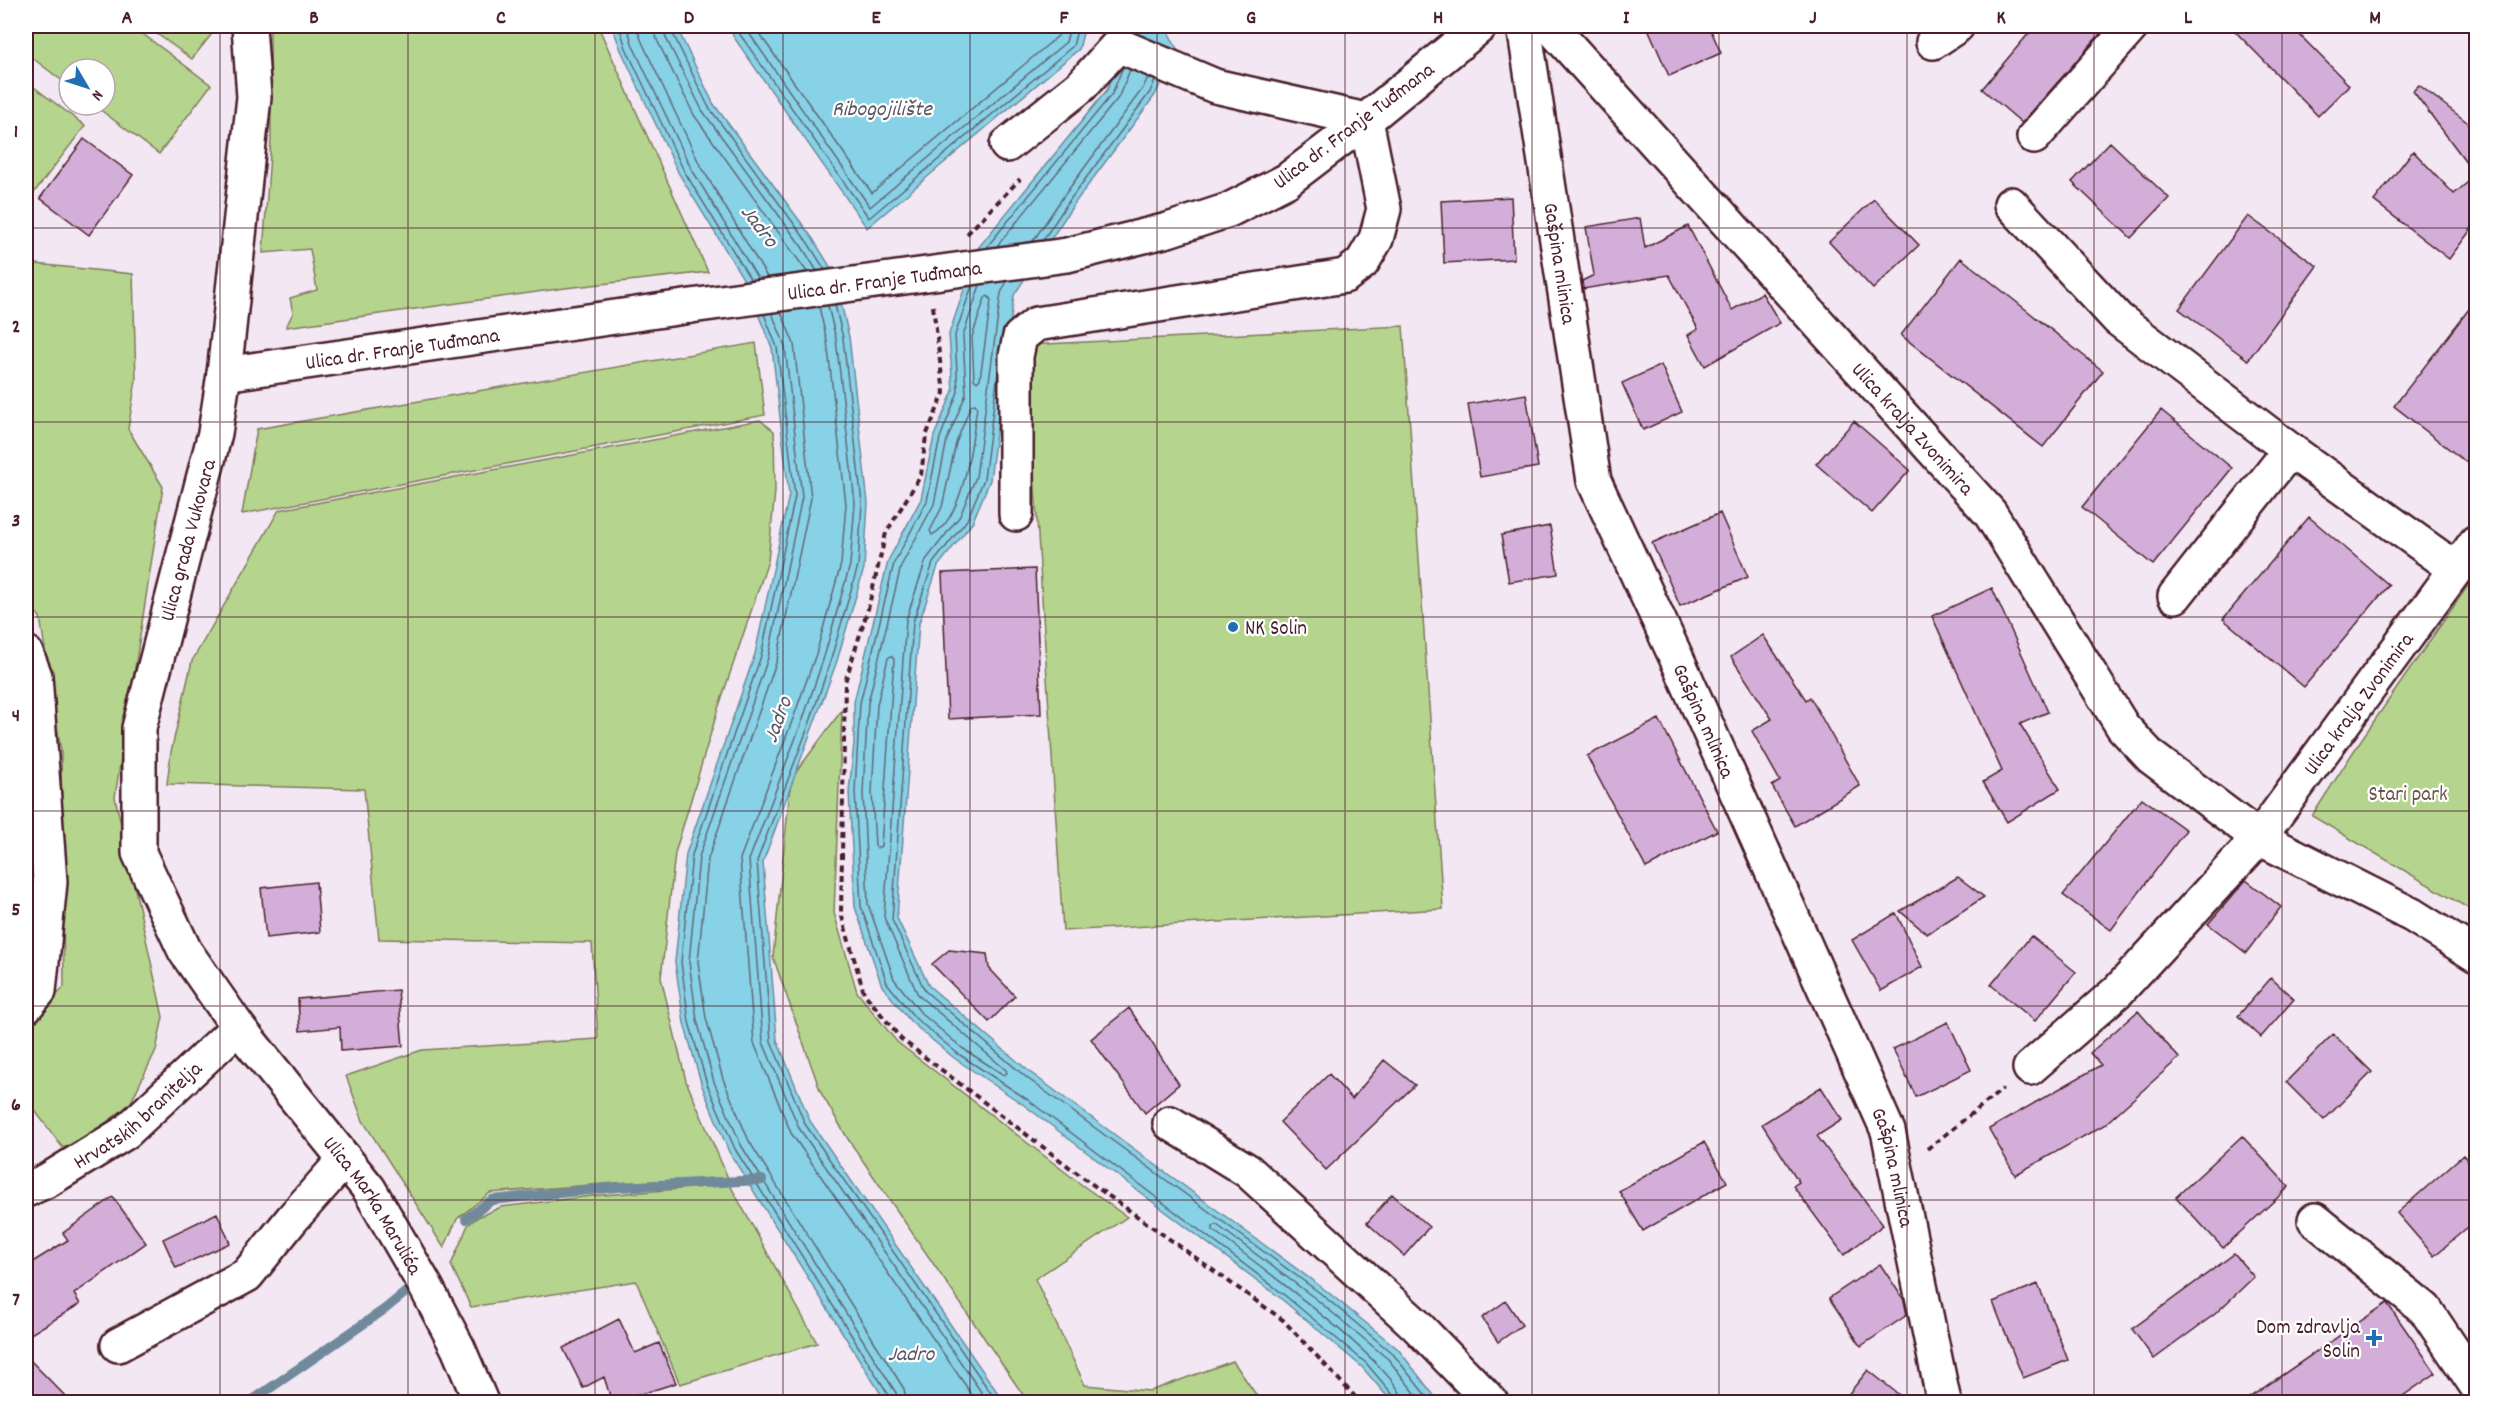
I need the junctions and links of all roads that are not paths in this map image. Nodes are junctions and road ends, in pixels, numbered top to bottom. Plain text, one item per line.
1 (249, 26) edge
2 (1480, 26) edge
3 (1524, 26) edge
4 (1550, 26) edge
5 (2132, 26) edge
6 (1366, 120) junction
7 (2034, 137) dead end
8 (1007, 145) dead end
9 (2012, 204) dead end
10 (224, 374) junction
11 (2290, 450) junction
12 (1016, 514) dead end
13 (2476, 542) edge
14 (2456, 569) junction
15 (2175, 596) dead end
16 (26, 653) edge
17 (2259, 838) junction
18 (2476, 955) edge
19 (26, 1006) edge
20 (238, 1027) junction
21 (2030, 1068) road end
22 (1170, 1123) dead end
23 (345, 1159) junction
24 (26, 1190) edge
25 (2315, 1220) dead end
26 (118, 1345) dead end
27 (2476, 1385) edge
28 (481, 1402) edge
29 (1491, 1402) edge
30 (1944, 1402) edge

1 - 10 street, Ulica grada Vukovara
2 - 6 street, Ulica dr. Franje Tuđmana
3 - 30 street, Gašpina mlinica
4 - 17 street, Ulica kralja Zvonimira
5 - 7 street
6 - 8 street
6 - 10 street, Ulica dr. Franje Tuđmana, bridge
6 - 12 street
9 - 11 street
10 - 20 street, Ulica grada Vukovara
11 - 14 street
11 - 15 street
13 - 14 street, Ulica kralja Zvonimira
14 - 17 street, Ulica kralja Zvonimira
16 - 19 street
17 - 18 street, Ulica kralja Zvonimira
17 - 21 street
20 - 23 street, Ulica Marka Marulića
20 - 24 street, Hrvatskih branitelja
22 - 29 street
23 - 26 street
23 - 28 street, Ulica Marka Marulića
25 - 27 street

